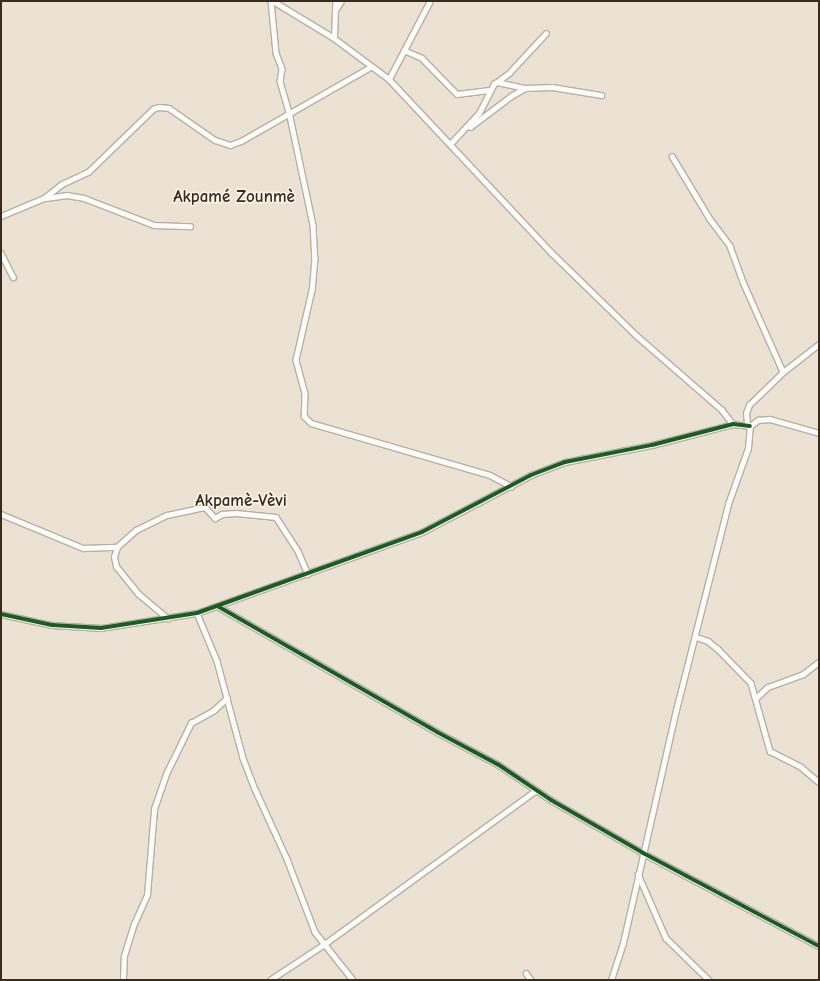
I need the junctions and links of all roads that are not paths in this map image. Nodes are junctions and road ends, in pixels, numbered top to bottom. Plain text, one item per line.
1 (272, 1) edge
2 (335, 1) edge
3 (341, 1) edge
4 (430, 1) edge
5 (336, 9) junction
6 (546, 33) dead end
7 (334, 38) junction
8 (404, 50) junction
9 (370, 67) junction
10 (389, 79) junction
11 (497, 82) junction
12 (525, 88) junction
13 (490, 90) junction
14 (601, 95) dead end
15 (289, 112) junction
16 (466, 129) junction
17 (450, 144) junction
18 (672, 156) dead end
19 (44, 198) junction
20 (1, 216) edge
21 (190, 226) dead end
22 (1, 253) edge
23 (13, 277) dead end
24 (819, 344) edge
25 (783, 372) junction
26 (733, 424) junction
27 (749, 425) junction
28 (819, 433) edge
29 (511, 486) junction
30 (1, 514) edge
31 (117, 547) junction
32 (308, 574) junction
33 (219, 606) junction
34 (197, 613) junction
35 (1, 614) edge
36 (168, 619) junction
37 (696, 637) junction
38 (819, 662) edge
39 (227, 698) junction
40 (756, 698) junction
41 (819, 782) edge
42 (536, 790) junction
43 (643, 853) junction
44 (638, 874) junction
45 (323, 945) junction
46 (819, 946) edge
47 (526, 973) dead end
48 (123, 980) edge
49 (270, 980) edge
50 (353, 980) edge
51 (531, 980) edge
52 (611, 980) edge
53 (709, 980) edge

1 - 7 street
1 - 15 street
2 - 5 street
3 - 5 street
4 - 8 street
5 - 7 street
6 - 11 street
7 - 9 street
8 - 10 street
8 - 13 street
9 - 10 street
9 - 15 street
10 - 17 street
11 - 12 street
11 - 13 street
12 - 14 street
12 - 16 street
13 - 16 street
15 - 19 street
15 - 29 street
16 - 17 street
17 - 26 street
18 - 25 street
19 - 20 street
19 - 21 street
22 - 23 street
24 - 25 street
25 - 27 street
26 - 27 street
26 - 29 street
27 - 28 street
27 - 37 street
29 - 32 street
30 - 31 street
31 - 32 street
31 - 36 street
32 - 33 street
33 - 34 street
33 - 42 street
34 - 36 street
34 - 39 street
35 - 36 street
37 - 40 street
37 - 43 street
38 - 40 street
39 - 45 street
39 - 48 street
40 - 41 street
42 - 43 street
42 - 45 street
43 - 44 street
43 - 46 street
44 - 52 street
44 - 53 street
45 - 49 street
45 - 50 street
47 - 51 street

